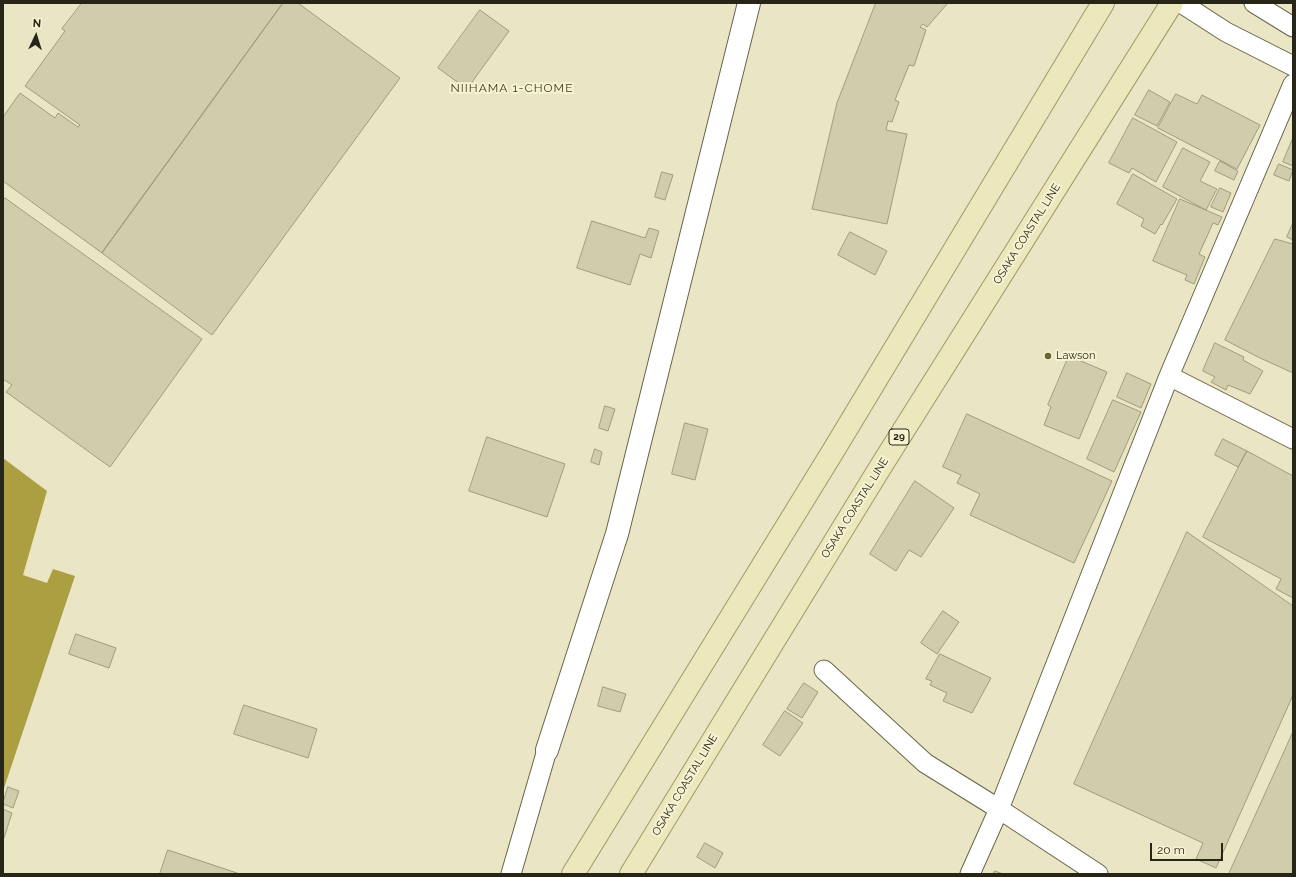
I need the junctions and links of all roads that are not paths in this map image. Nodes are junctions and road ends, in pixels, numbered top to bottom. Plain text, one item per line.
1 (749, 3) edge
2 (1104, 3) edge
3 (1172, 3) edge
4 (1181, 3) edge
5 (1254, 3) edge
6 (1293, 26) edge
7 (1293, 66) edge
8 (1293, 84) edge
9 (1169, 376) junction
10 (1293, 439) edge
11 (824, 670) dead end
12 (547, 750) joint
13 (999, 809) junction
14 (510, 874) edge
15 (573, 874) edge
16 (631, 874) edge
17 (970, 874) edge
18 (1098, 874) edge

1 - 12 street
2 - 15 main road
3 - 16 main road, OSAKA COASTAL LINE / 29
4 - 7 street
5 - 6 street
8 - 9 street
9 - 10 street
9 - 13 street
11 - 13 street
12 - 14 street
13 - 17 street
13 - 18 street

